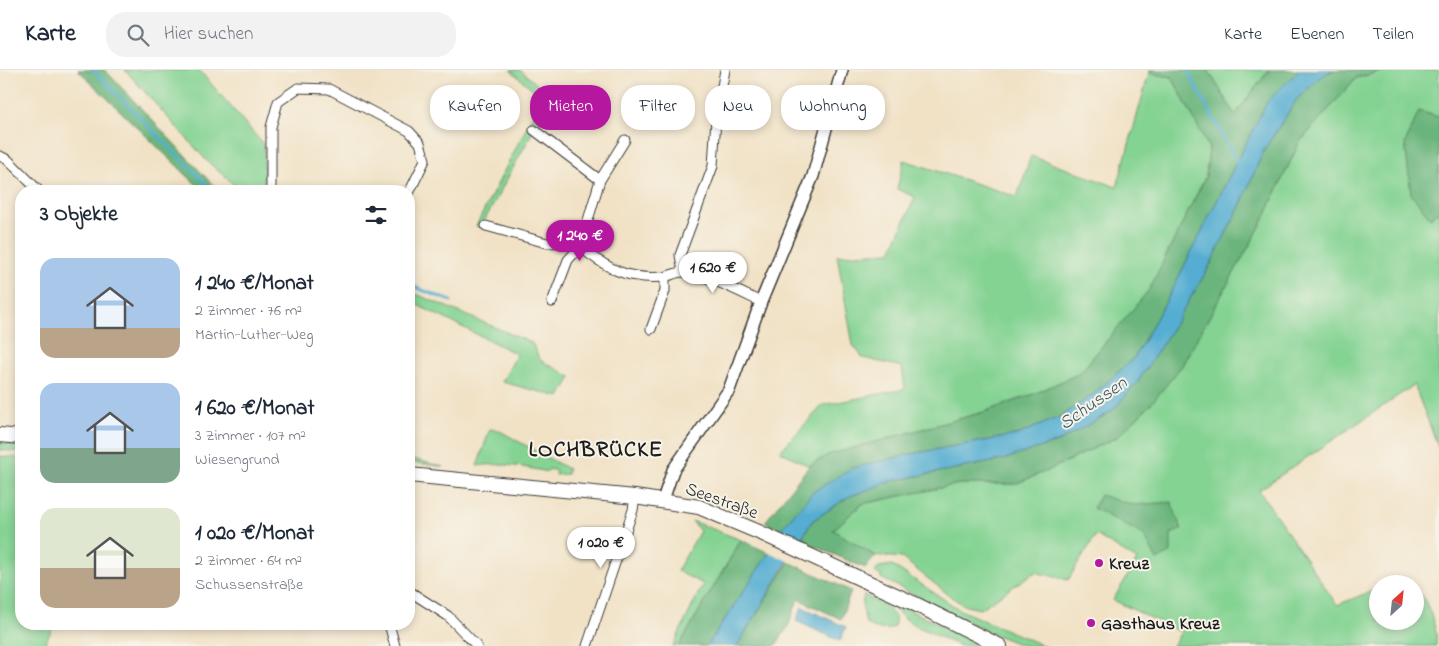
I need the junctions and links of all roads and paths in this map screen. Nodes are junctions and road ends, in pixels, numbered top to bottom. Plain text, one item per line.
1 (725, 70) edge
2 (842, 70) edge
3 (534, 130) dead end
4 (625, 140) dead end
5 (0, 156) edge
6 (600, 180) junction
7 (33, 185) edge
8 (271, 185) edge
9 (413, 185) edge
10 (486, 226) dead end
11 (580, 247) junction
12 (683, 272) junction
13 (665, 277) junction
14 (552, 302) dead end
15 (762, 302) junction
16 (651, 330) dead end
17 (0, 435) edge
18 (15, 436) edge
19 (415, 476) edge
20 (635, 497) junction
21 (663, 500) junction
22 (415, 595) edge
23 (391, 630) edge
24 (395, 646) edge
25 (477, 646) edge
26 (587, 646) edge
27 (1000, 646) edge

1 - 12 street
2 - 15 street
3 - 6 street
4 - 6 street
5 - 7 street
6 - 11 street
8 - 9 street
10 - 11 street
11 - 13 street
11 - 14 street
12 - 13 street
12 - 15 street
13 - 16 street
15 - 21 street
17 - 18 main road
19 - 20 main road, Seestraße
20 - 21 main road, Seestraße
20 - 26 street
21 - 27 main road, Seestraße
22 - 25 street
23 - 24 street

